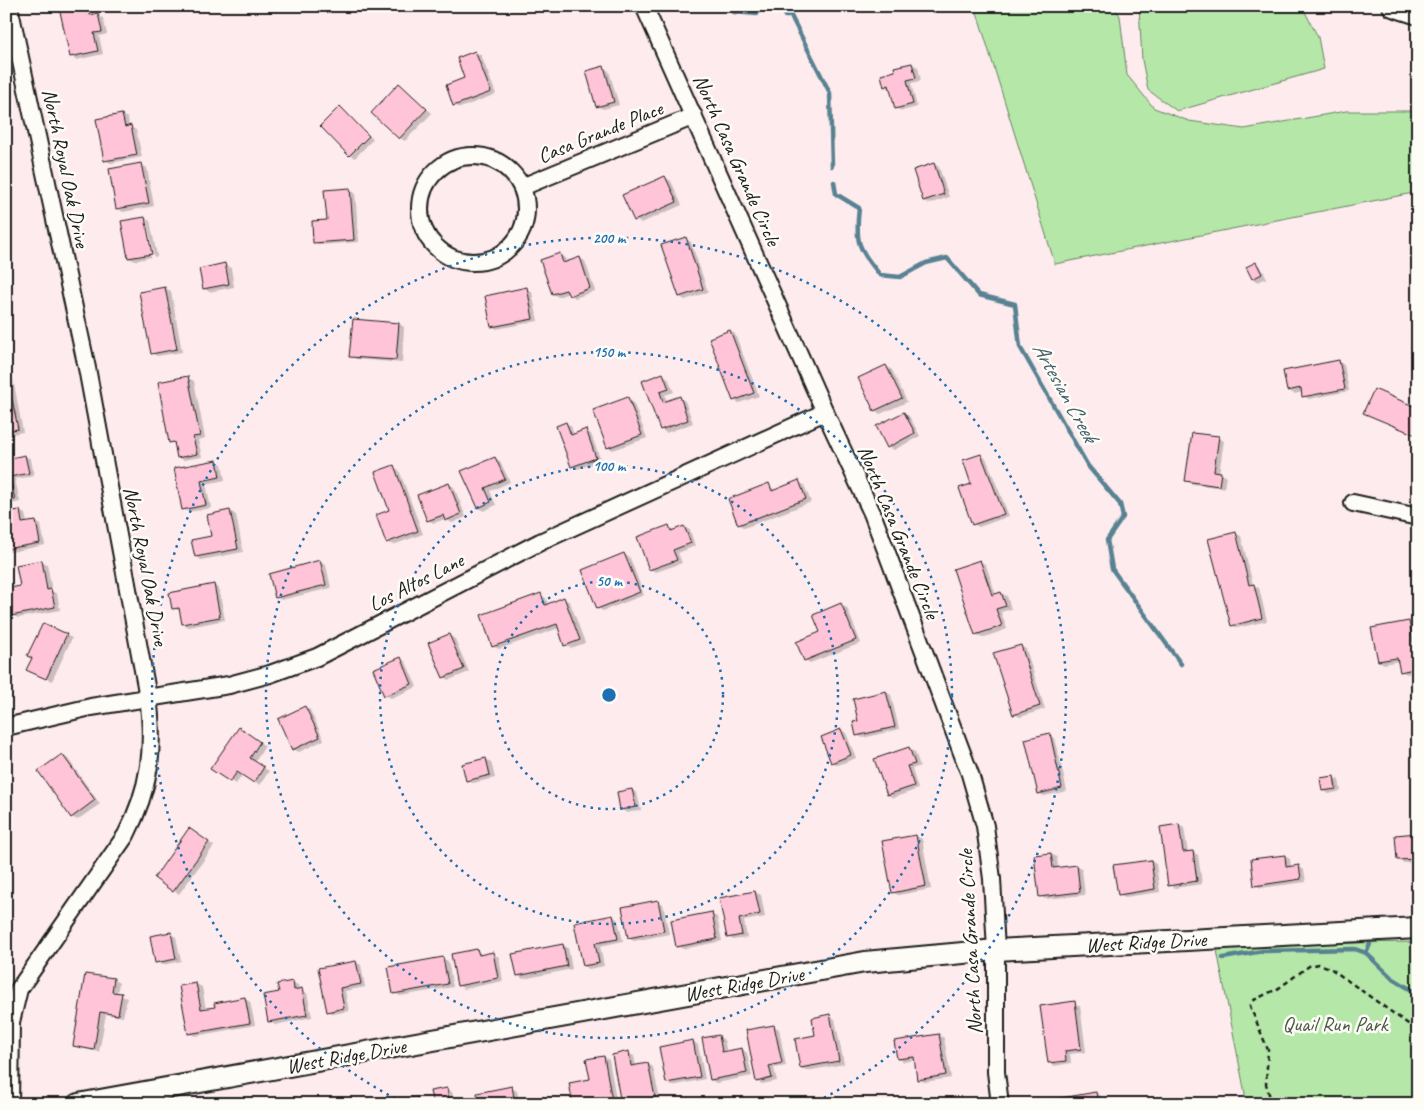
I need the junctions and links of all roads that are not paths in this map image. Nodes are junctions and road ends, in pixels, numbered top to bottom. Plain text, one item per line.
1 (9, 6) edge
2 (644, 6) edge
3 (1393, 6) edge
4 (1418, 14) edge
5 (694, 116) junction
6 (522, 187) junction
7 (825, 412) junction
8 (1354, 503) dead end
9 (1418, 517) edge
10 (148, 697) junction
11 (6, 727) edge
12 (1418, 928) edge
13 (996, 950) junction
14 (10, 1104) edge
15 (78, 1104) edge
16 (1000, 1104) edge

1 - 10 street, North Royal Oak Drive
2 - 5 street, North Casa Grande Circle
3 - 4 street
5 - 6 street, Casa Grande Place
5 - 7 street, North Casa Grande Circle
6 - 6 street, Casa Grande Place
7 - 10 street, Los Altos Lane
7 - 13 street, North Casa Grande Circle
8 - 9 street
10 - 11 street, Los Altos Lane
10 - 14 street, North Royal Oak Drive
12 - 13 street, West Ridge Drive
13 - 15 street, West Ridge Drive
13 - 16 street, North Casa Grande Circle

